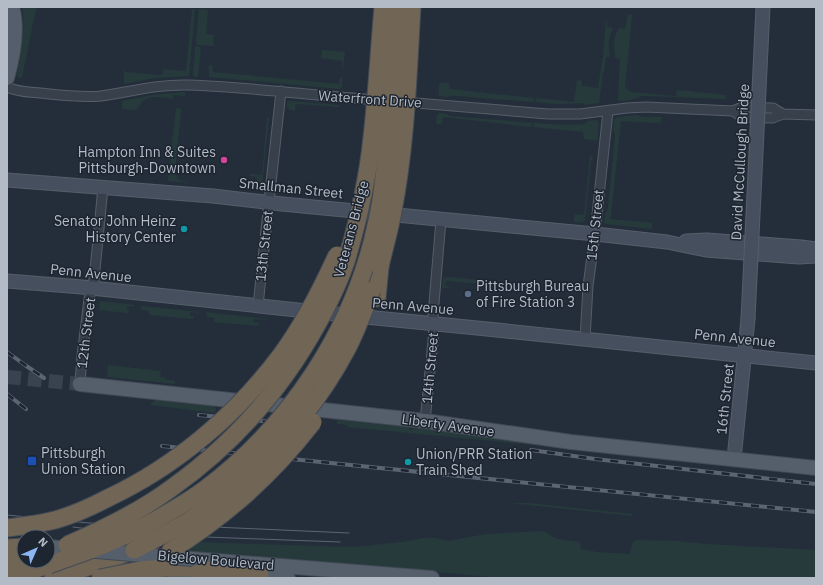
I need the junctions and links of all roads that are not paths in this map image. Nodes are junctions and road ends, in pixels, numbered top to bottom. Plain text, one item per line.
1 (12, 7) edge
2 (383, 7) edge
3 (398, 7) edge
4 (412, 7) edge
5 (763, 7) edge
6 (7, 78) edge
7 (7, 87) edge
8 (281, 92) junction
9 (608, 111) junction
10 (816, 115) edge
11 (366, 178) junction
12 (7, 180) edge
13 (103, 187) junction
14 (269, 202) junction
15 (441, 220) junction
16 (595, 234) junction
17 (667, 242) junction
18 (816, 249) edge
19 (816, 256) edge
20 (380, 267) junction
21 (7, 281) edge
22 (92, 289) junction
23 (258, 306) junction
24 (748, 319) joint
25 (434, 324) junction
26 (585, 339) junction
27 (745, 355) junction
28 (816, 363) edge
29 (80, 384) joint
30 (425, 421) junction
31 (734, 459) junction
32 (816, 468) edge
33 (7, 528) edge
34 (56, 548) edge
35 (56, 549) edge
36 (169, 573) edge
37 (260, 576) joint
38 (7, 578) edge
39 (53, 578) edge
40 (100, 578) edge
41 (116, 578) edge
42 (288, 578) edge
43 (432, 578) edge

1 - 6 main road
2 - 11 highway, Veterans Bridge, bridge
3 - 38 highway, bridge
4 - 20 highway, bridge
5 - 24 street, David McCullough Bridge, bridge
7 - 8 street, Waterfront Drive
8 - 9 street, Waterfront Drive
8 - 14 street, 13th Street
9 - 10 street, Waterfront Drive
9 - 16 street, 15th Street
11 - 33 highway, bridge
11 - 35 highway, Veterans Bridge, bridge
12 - 13 street, Smallman Street
13 - 14 street, Smallman Street
13 - 22 street, 12th Street
14 - 15 street, Smallman Street
14 - 23 street, 13th Street
15 - 16 street, Smallman Street
15 - 25 street, 14th Street
16 - 17 street, Smallman Street
16 - 26 street, 15th Street
17 - 18 street, Smallman Street
17 - 19 street, Smallman Street
20 - 39 highway, bridge
20 - 41 highway, bridge
21 - 22 street, Penn Avenue
22 - 23 street, Penn Avenue
22 - 29 street, 12th Street
23 - 25 street, Penn Avenue
24 - 27 street, 16th Street
25 - 26 street, Penn Avenue
25 - 30 street, 14th Street
26 - 27 street, Penn Avenue
27 - 28 street, Penn Avenue
27 - 31 street, 16th Street
29 - 30 main road, Liberty Avenue
30 - 31 main road, Liberty Avenue
31 - 32 main road, Liberty Avenue
34 - 43 main road, Bigelow Boulevard, bridge
36 - 37 highway
36 - 40 highway, bridge
37 - 42 main road, Bigelow Boulevard

